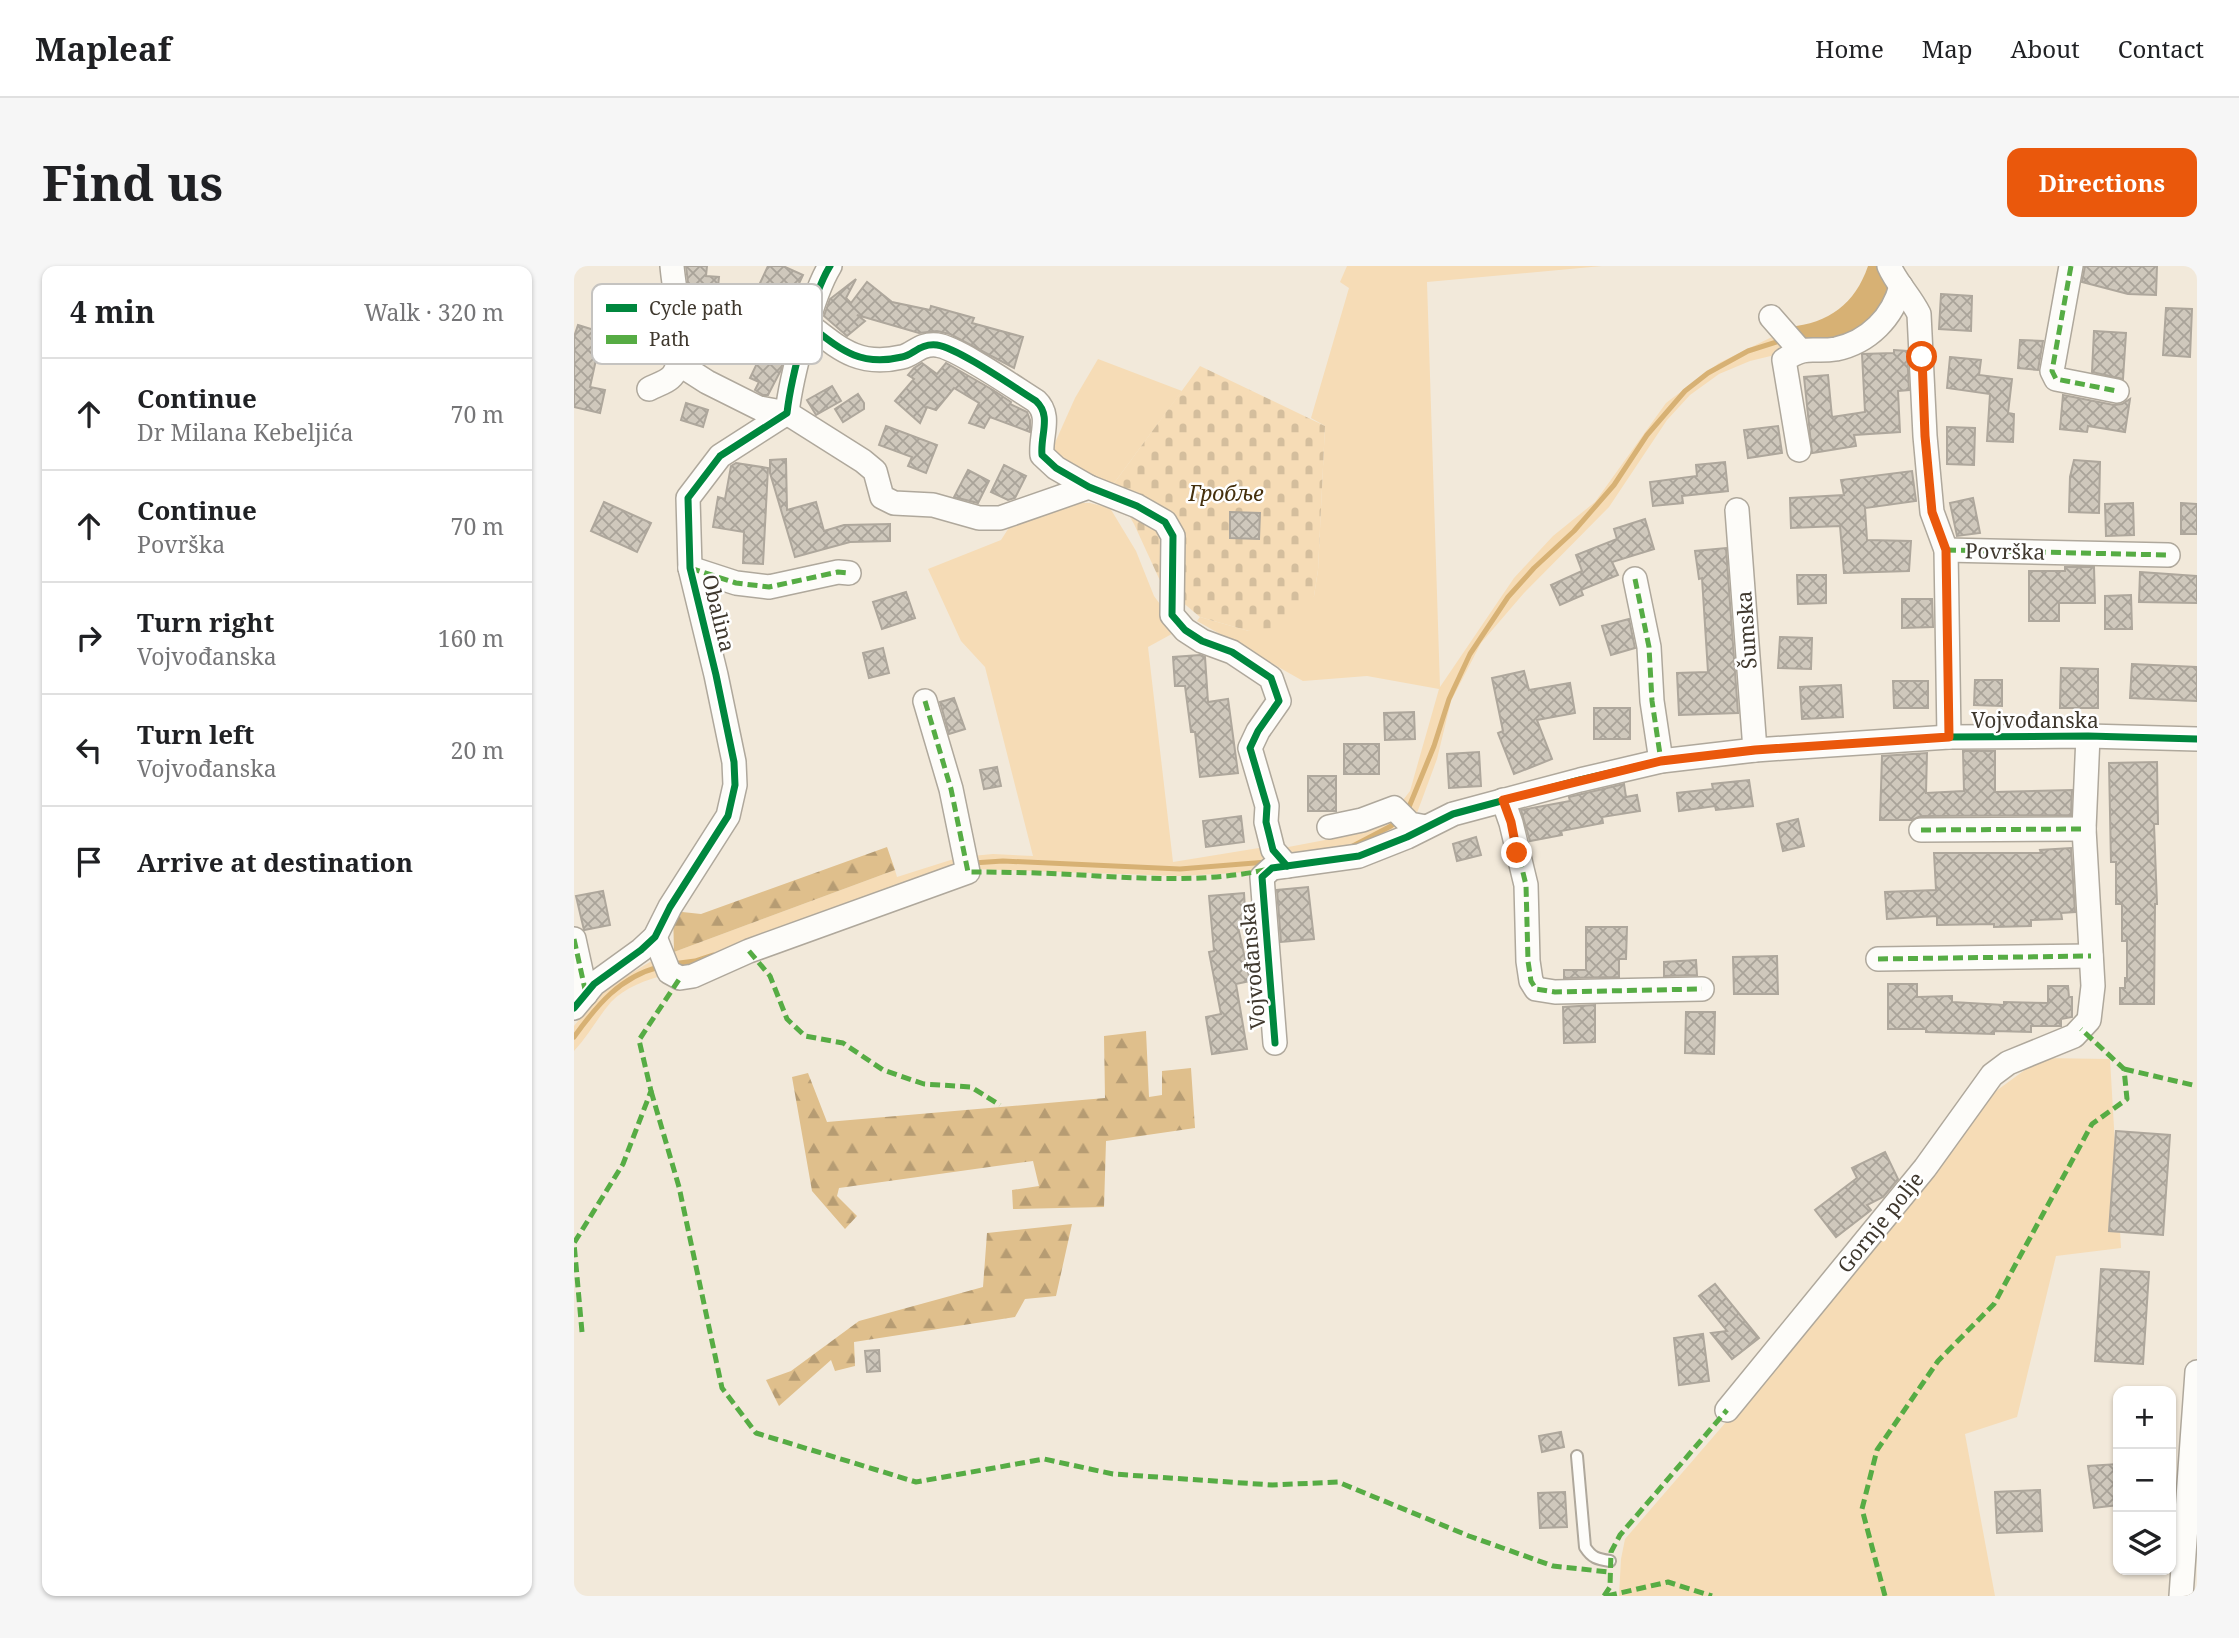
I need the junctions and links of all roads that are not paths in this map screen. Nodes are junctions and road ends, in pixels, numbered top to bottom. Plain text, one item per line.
1 (671, 266) edge
2 (830, 266) edge
3 (1889, 266) edge
4 (2071, 266) edge
5 (673, 284) edge
6 (821, 284) edge
7 (1901, 286) junction
8 (1776, 323) dead end
9 (822, 336) edge
10 (1799, 349) junction
11 (679, 364) joint
12 (798, 364) edge
13 (649, 389) dead end
14 (2117, 390) dead end
15 (787, 413) junction
16 (1799, 450) dead end
17 (1089, 487) junction
18 (1737, 510) dead end
19 (1946, 550) junction
20 (2168, 555) dead end
21 (690, 568) junction
22 (849, 573) dead end
23 (1635, 579) dead end
24 (925, 701) dead end
25 (2088, 736) junction
26 (1949, 737) junction
27 (2197, 739) edge
28 (1755, 750) junction
29 (1661, 761) junction
30 (1503, 800) junction
31 (1410, 820) junction
32 (1329, 827) dead end
33 (2084, 829) junction
34 (1921, 830) dead end
35 (1282, 861) junction
36 (574, 939) edge
37 (662, 953) junction
38 (2091, 956) junction
39 (1878, 959) dead end
40 (1702, 989) dead end
41 (580, 1001) edge
42 (1275, 1043) dead end
43 (2042, 1049) joint
44 (2197, 1372) edge
45 (1727, 1410) dead end
46 (1577, 1456) dead end
47 (2190, 1553) edge
48 (1610, 1561) dead end
49 (2180, 1596) edge

1 - 5 street
2 - 6 street
3 - 7 street
4 - 14 street
7 - 10 street
7 - 19 street
8 - 10 street
9 - 17 street
10 - 16 street
11 - 13 street
11 - 15 street
12 - 15 street
15 - 17 street
15 - 21 street, Obalina
17 - 35 street
18 - 28 street, Šumska
19 - 20 street, Površka
19 - 26 street, Površka
21 - 22 street
21 - 37 street, Obalina
23 - 29 street
24 - 37 street
25 - 26 street, Vojvođanska
25 - 27 street, Vojvođanska
25 - 33 street, Vojvođanska
26 - 28 street, Vojvođanska
28 - 29 street, Vojvođanska
29 - 30 street, Vojvođanska
30 - 31 street, Vojvođanska
30 - 40 street
31 - 32 street
31 - 35 street, Vojvođanska
33 - 34 street
33 - 38 street, Vojvođanska
35 - 42 street, Vojvođanska
36 - 41 street
37 - 41 street
38 - 39 street
38 - 43 street, Vojvođanska
43 - 45 street, Gornje polje
44 - 47 street
46 - 48 lane
47 - 49 street

